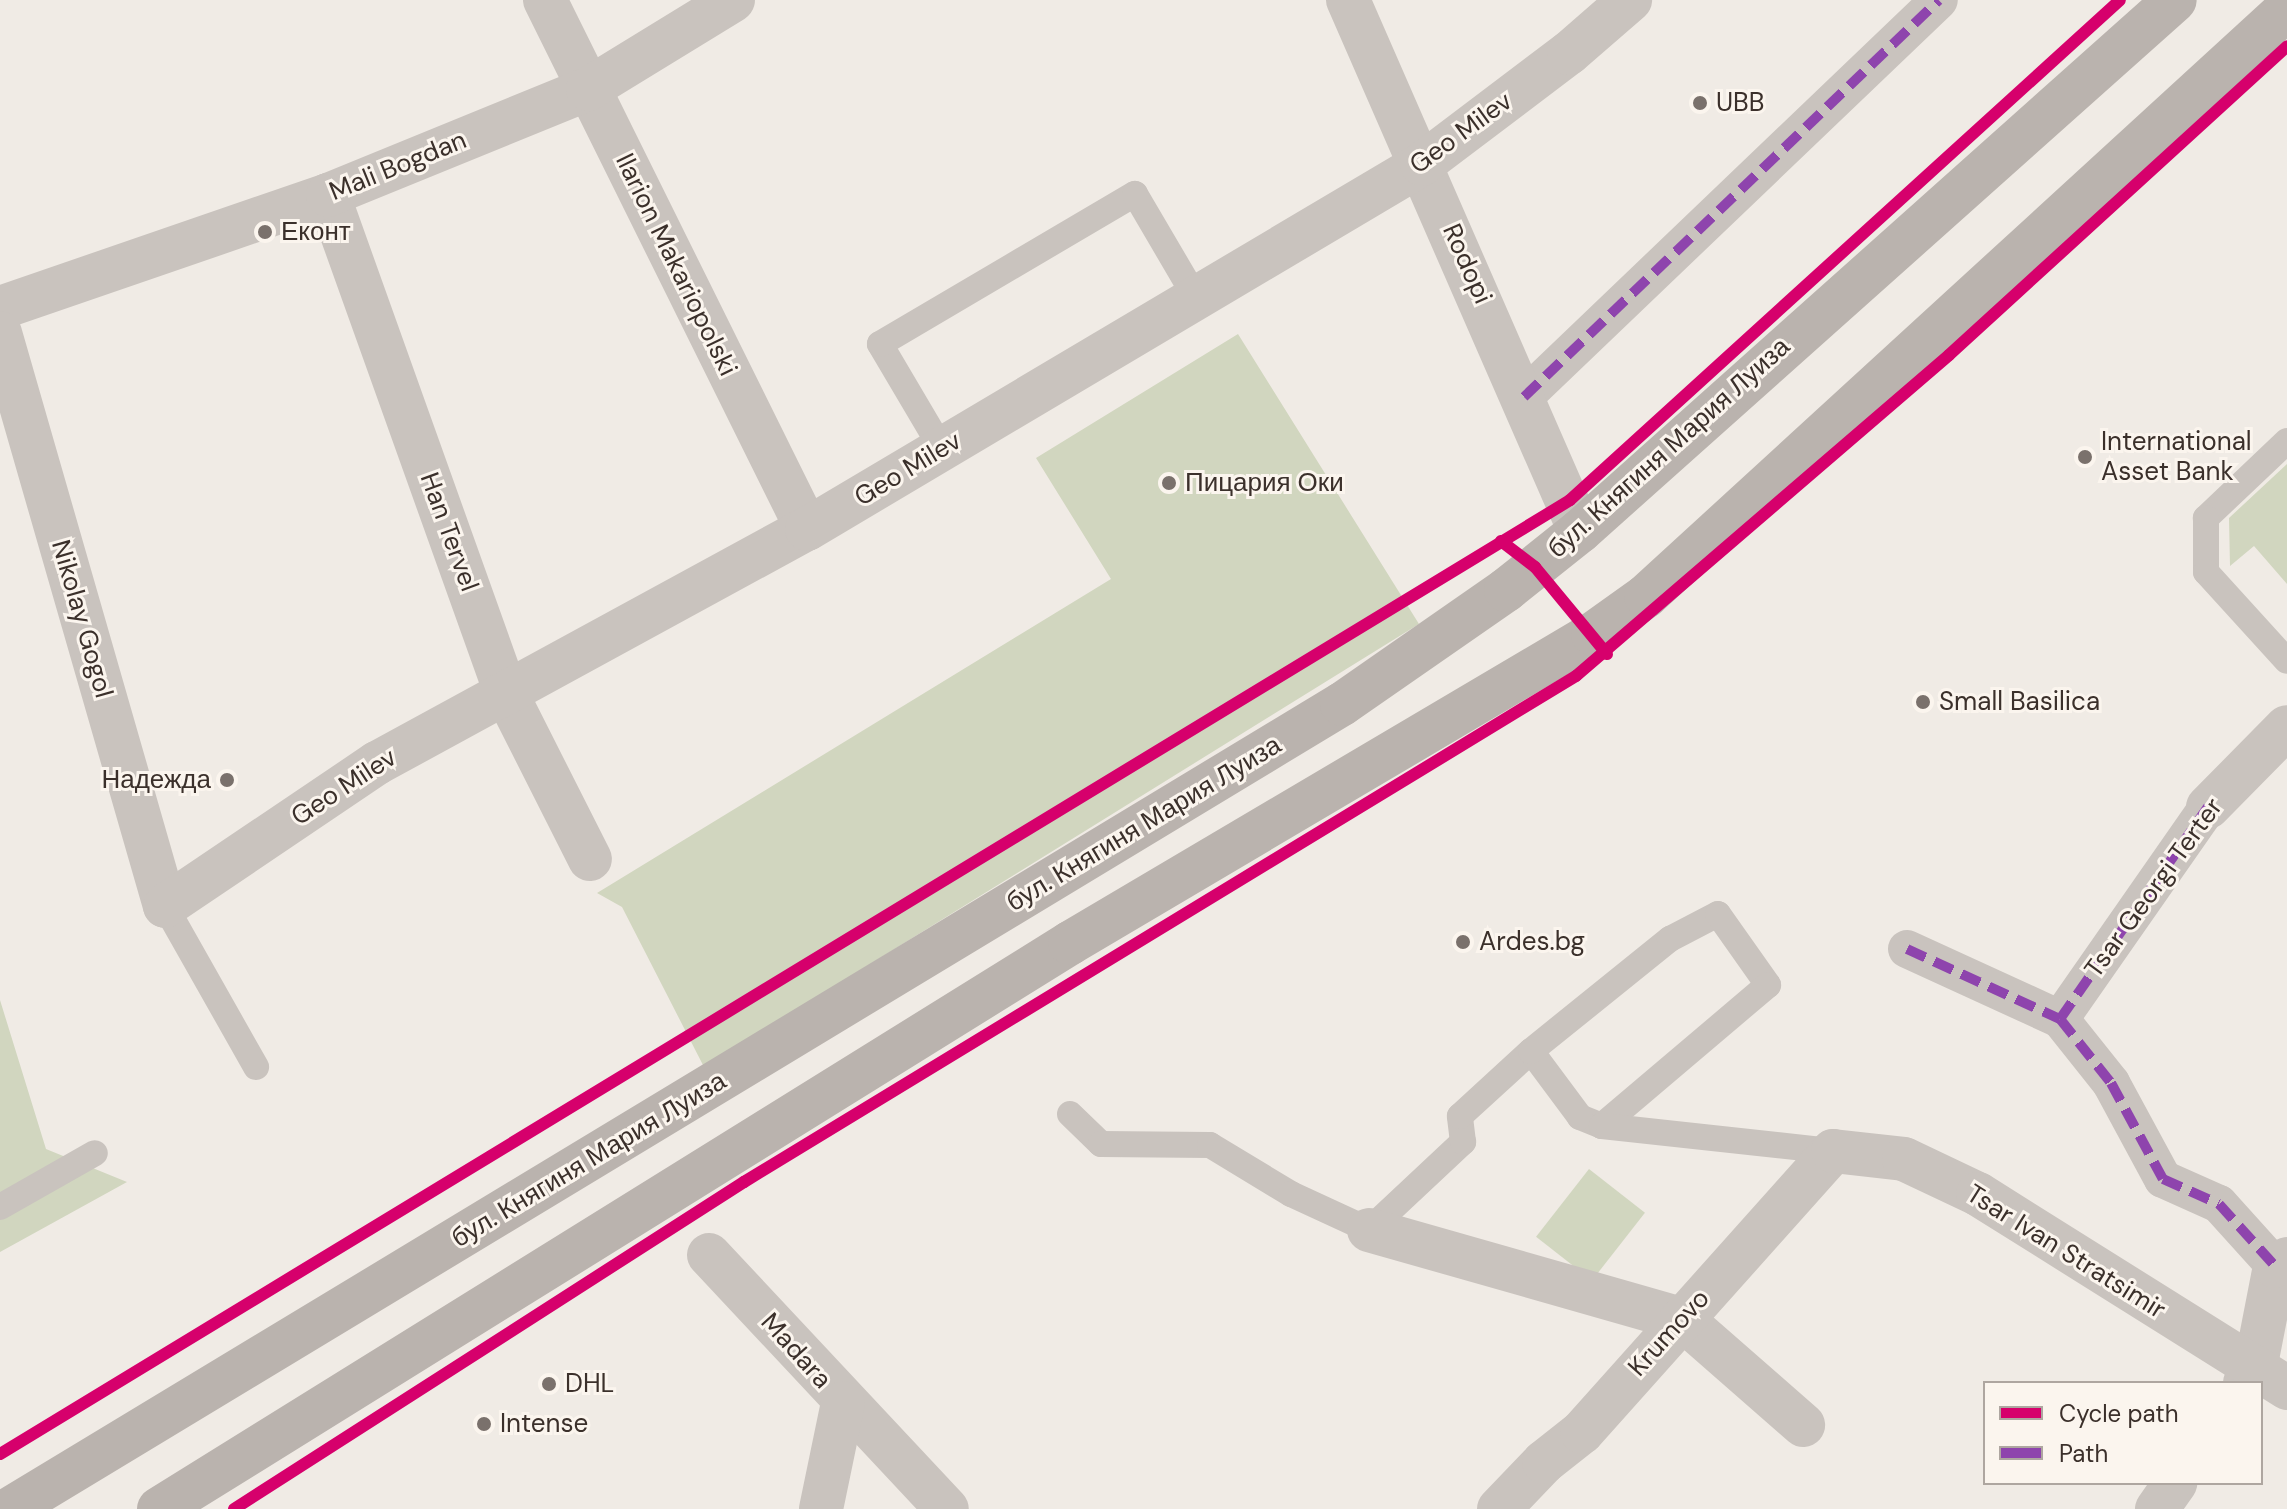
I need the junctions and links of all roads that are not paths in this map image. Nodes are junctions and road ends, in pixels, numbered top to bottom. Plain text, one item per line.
1 (545, 0) edge
2 (733, 0) edge
3 (1348, 0) edge
4 (1630, 0) edge
5 (1939, 0) edge
6 (2175, 0) edge
7 (2287, 9) edge
8 (588, 89) junction
9 (1422, 164) junction
10 (328, 195) junction
11 (1196, 298) junction
12 (0, 308) edge
13 (0, 333) edge
14 (1524, 397) junction
15 (2287, 441) edge
16 (942, 449) junction
17 (807, 529) junction
18 (1580, 531) junction
19 (2287, 661) edge
20 (506, 693) junction
21 (2287, 727) edge
22 (2208, 807) joint
23 (590, 859) dead end
24 (165, 906) junction
25 (1907, 949) dead end
26 (2060, 1019) junction
27 (1531, 1051) junction
28 (256, 1067) dead end
29 (1070, 1114) dead end
30 (1602, 1126) junction
31 (1833, 1151) junction
32 (95, 1153) dead end
33 (0, 1207) edge
34 (1369, 1230) junction
35 (709, 1255) dead end
36 (2281, 1262) edge
37 (1682, 1319) junction
38 (2262, 1380) edge
39 (843, 1403) junction
40 (1803, 1425) dead end
41 (2174, 1485) edge
42 (10, 1509) edge
43 (159, 1509) edge
44 (821, 1509) edge
45 (947, 1509) edge
46 (1499, 1509) edge
47 (2157, 1509) edge

1 - 8 street, Ilarion Makariopolski
2 - 8 street, Mali Bogdan
3 - 9 street, Rodopi
4 - 9 street, Geo Milev
5 - 14 street
6 - 18 main road, бул. Княгиня Мария Луиза
7 - 43 main road
8 - 10 street, Mali Bogdan
8 - 17 street, Ilarion Makariopolski
9 - 11 street, Geo Milev
9 - 14 street, Rodopi
10 - 12 street, Mali Bogdan
10 - 20 street, Han Tervel
11 - 16 street, Geo Milev
11 - 16 lane
13 - 24 street, Nikolay Gogol
14 - 18 street, Rodopi
15 - 19 lane
16 - 17 street, Geo Milev
17 - 20 street, Geo Milev
18 - 42 main road, бул. Княгиня Мария Луиза
20 - 23 street, Han Tervel
20 - 24 street, Geo Milev
21 - 22 street, Tsar Georgi Terter
22 - 26 street, Tsar Georgi Terter
24 - 28 lane
25 - 26 street
26 - 36 street
27 - 30 lane
27 - 30 lane
27 - 34 lane
29 - 34 lane
30 - 31 lane
31 - 37 street, Krumovo
31 - 38 street, Tsar Ivan Stratsimir
32 - 33 lane
34 - 37 street
35 - 39 street, Madara
36 - 38 street
37 - 40 street
37 - 46 street, Krumovo
39 - 44 street, Madara
39 - 45 street
41 - 47 street

